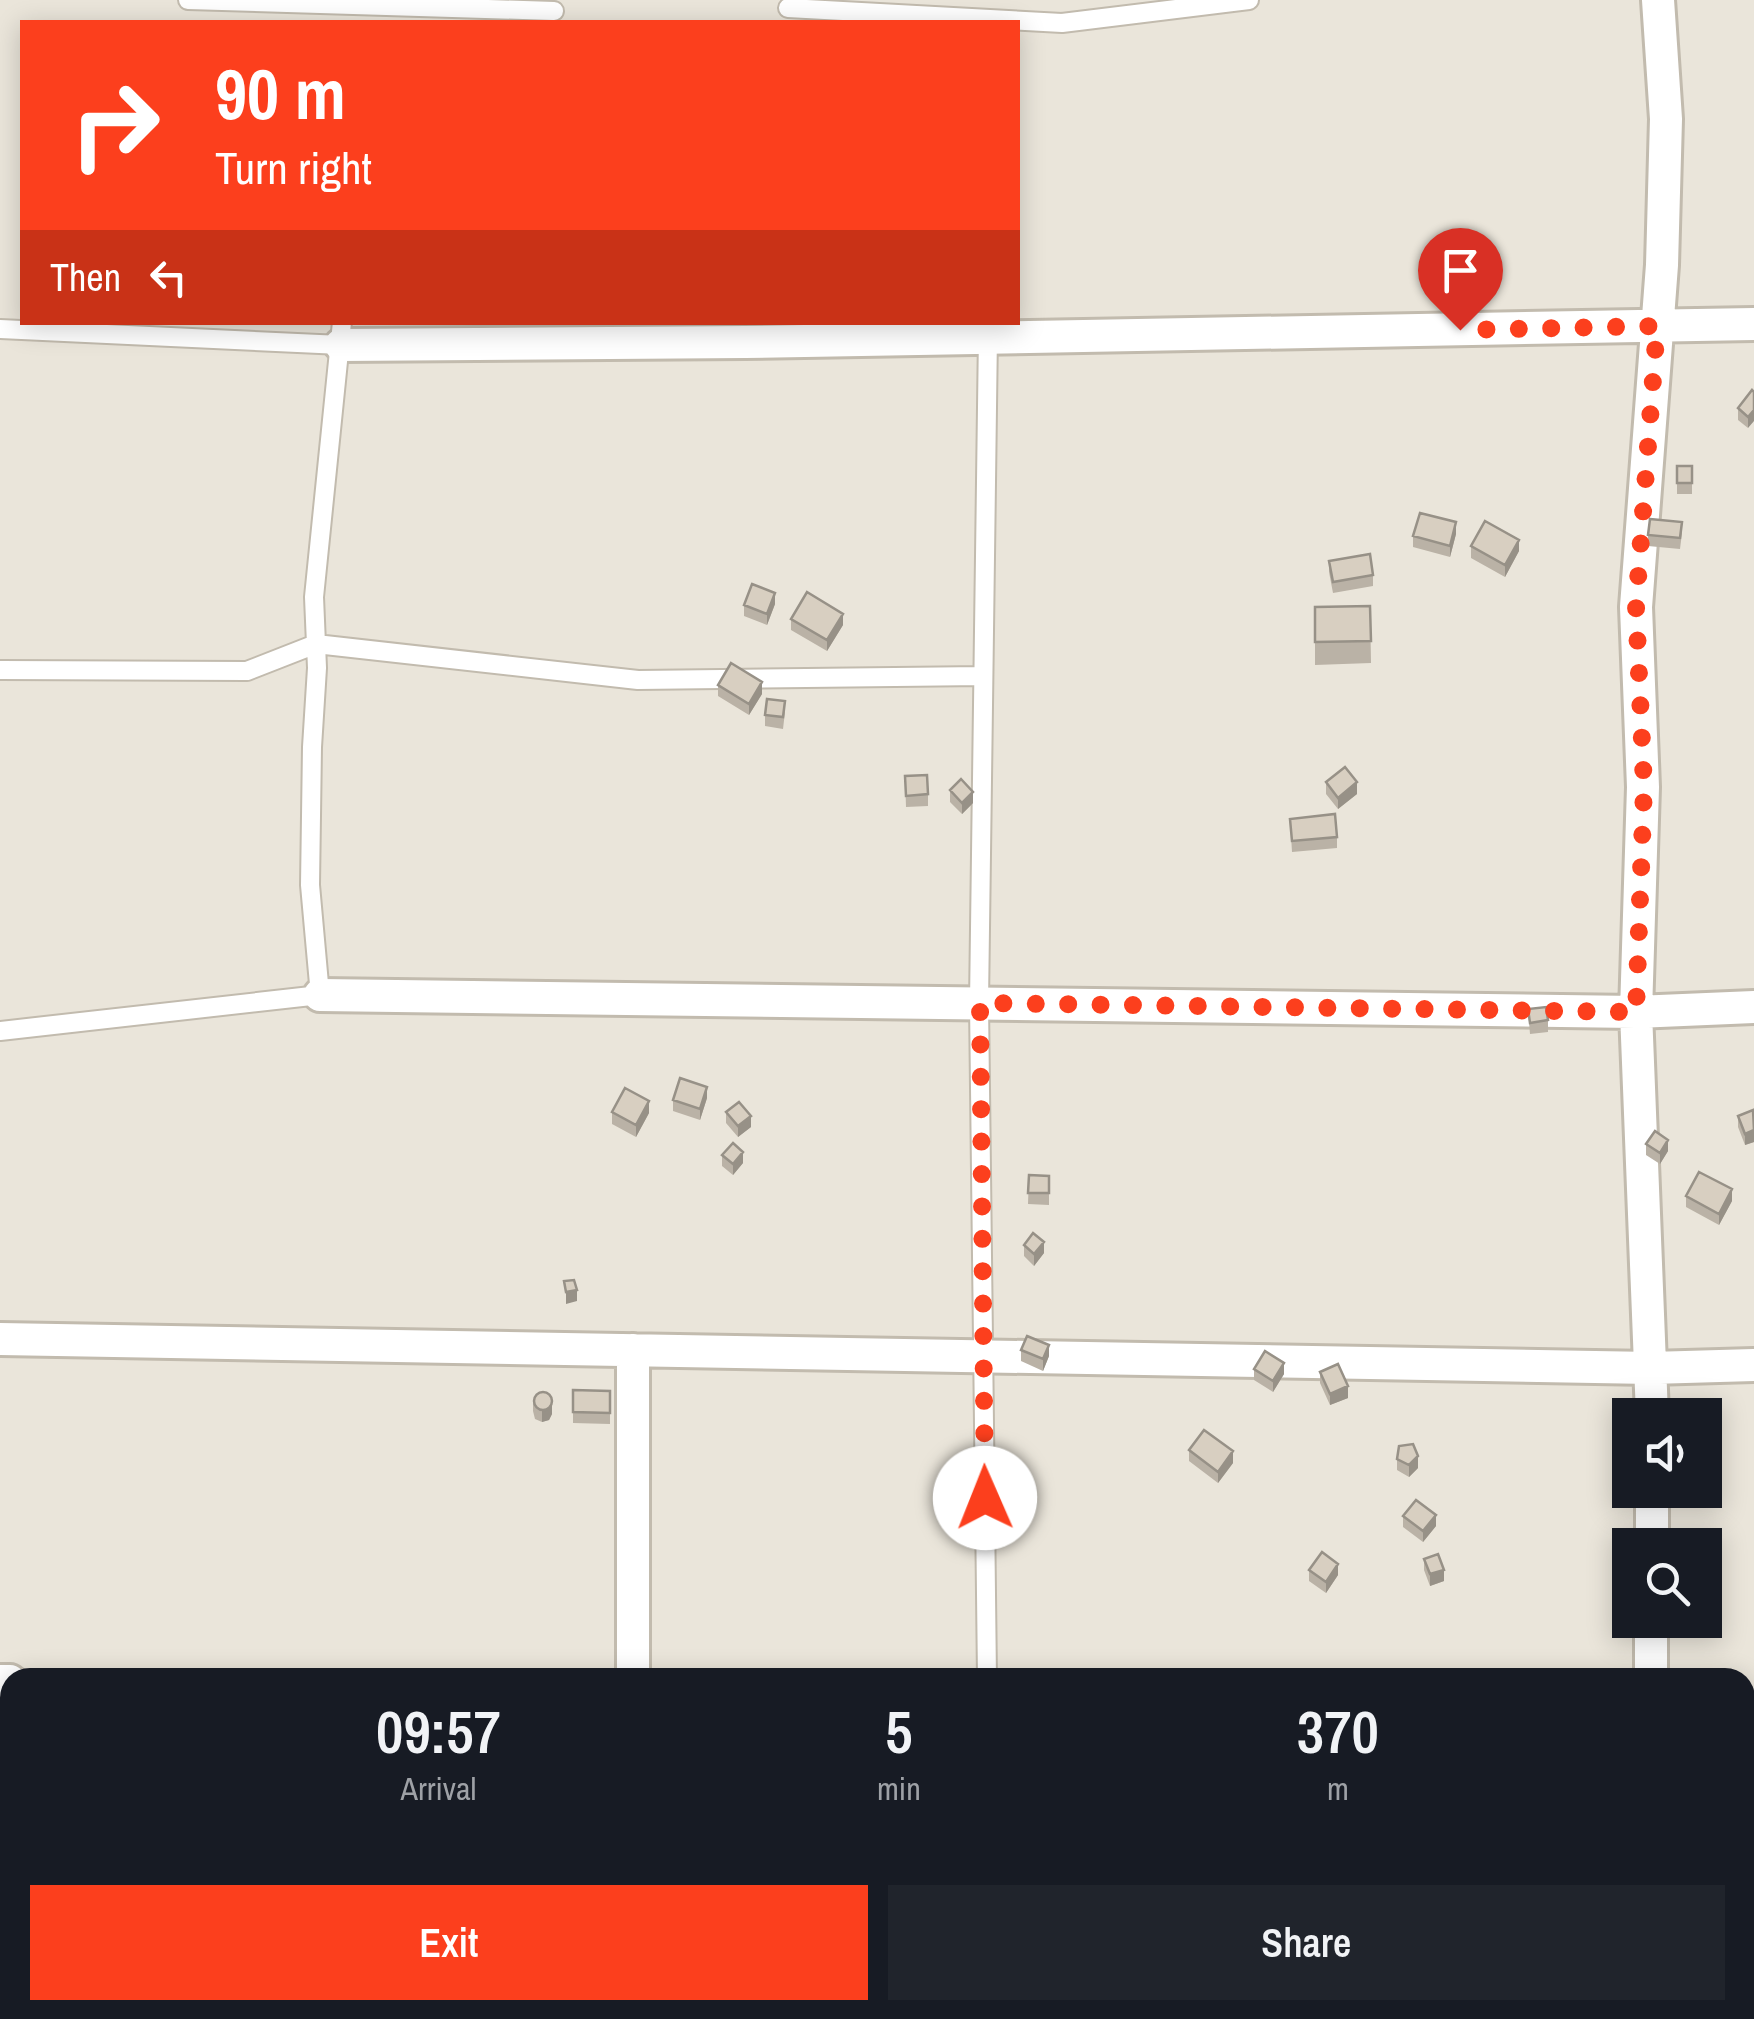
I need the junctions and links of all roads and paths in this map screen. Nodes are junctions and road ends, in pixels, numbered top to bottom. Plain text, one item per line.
1 (188, 0) edge
2 (1249, 0) edge
3 (1658, 0) edge
4 (788, 8) dead end
5 (340, 9) edge
6 (554, 11) dead end
7 (993, 14) edge
8 (1754, 324) edge
9 (1657, 326) junction
10 (0, 329) edge
11 (988, 330) edge
12 (341, 334) edge
13 (316, 644) junction
14 (0, 670) edge
15 (983, 676) junction
16 (320, 996) junction
17 (980, 1003) junction
18 (1754, 1007) edge
19 (1636, 1012) junction
20 (0, 1031) edge
21 (0, 1339) edge
22 (634, 1350) junction
23 (984, 1355) junction
24 (1754, 1365) edge
25 (1651, 1368) junction
26 (1652, 1398) edge
27 (1651, 1638) edge
28 (633, 1668) edge
29 (987, 1668) edge
30 (1651, 1668) edge

1 - 5 lane
2 - 7 lane
3 - 9 street
4 - 7 lane
5 - 6 lane
8 - 9 street
9 - 11 street
9 - 19 street
10 - 12 lane
11 - 12 street
11 - 15 lane
12 - 13 lane
13 - 14 lane
13 - 15 lane
13 - 16 lane
15 - 17 lane
16 - 17 street
16 - 20 lane
17 - 19 street
17 - 23 lane
18 - 19 street
19 - 25 street
21 - 22 street
22 - 23 street
22 - 28 street
23 - 25 street
23 - 29 lane
24 - 25 street
25 - 26 street
27 - 30 street

